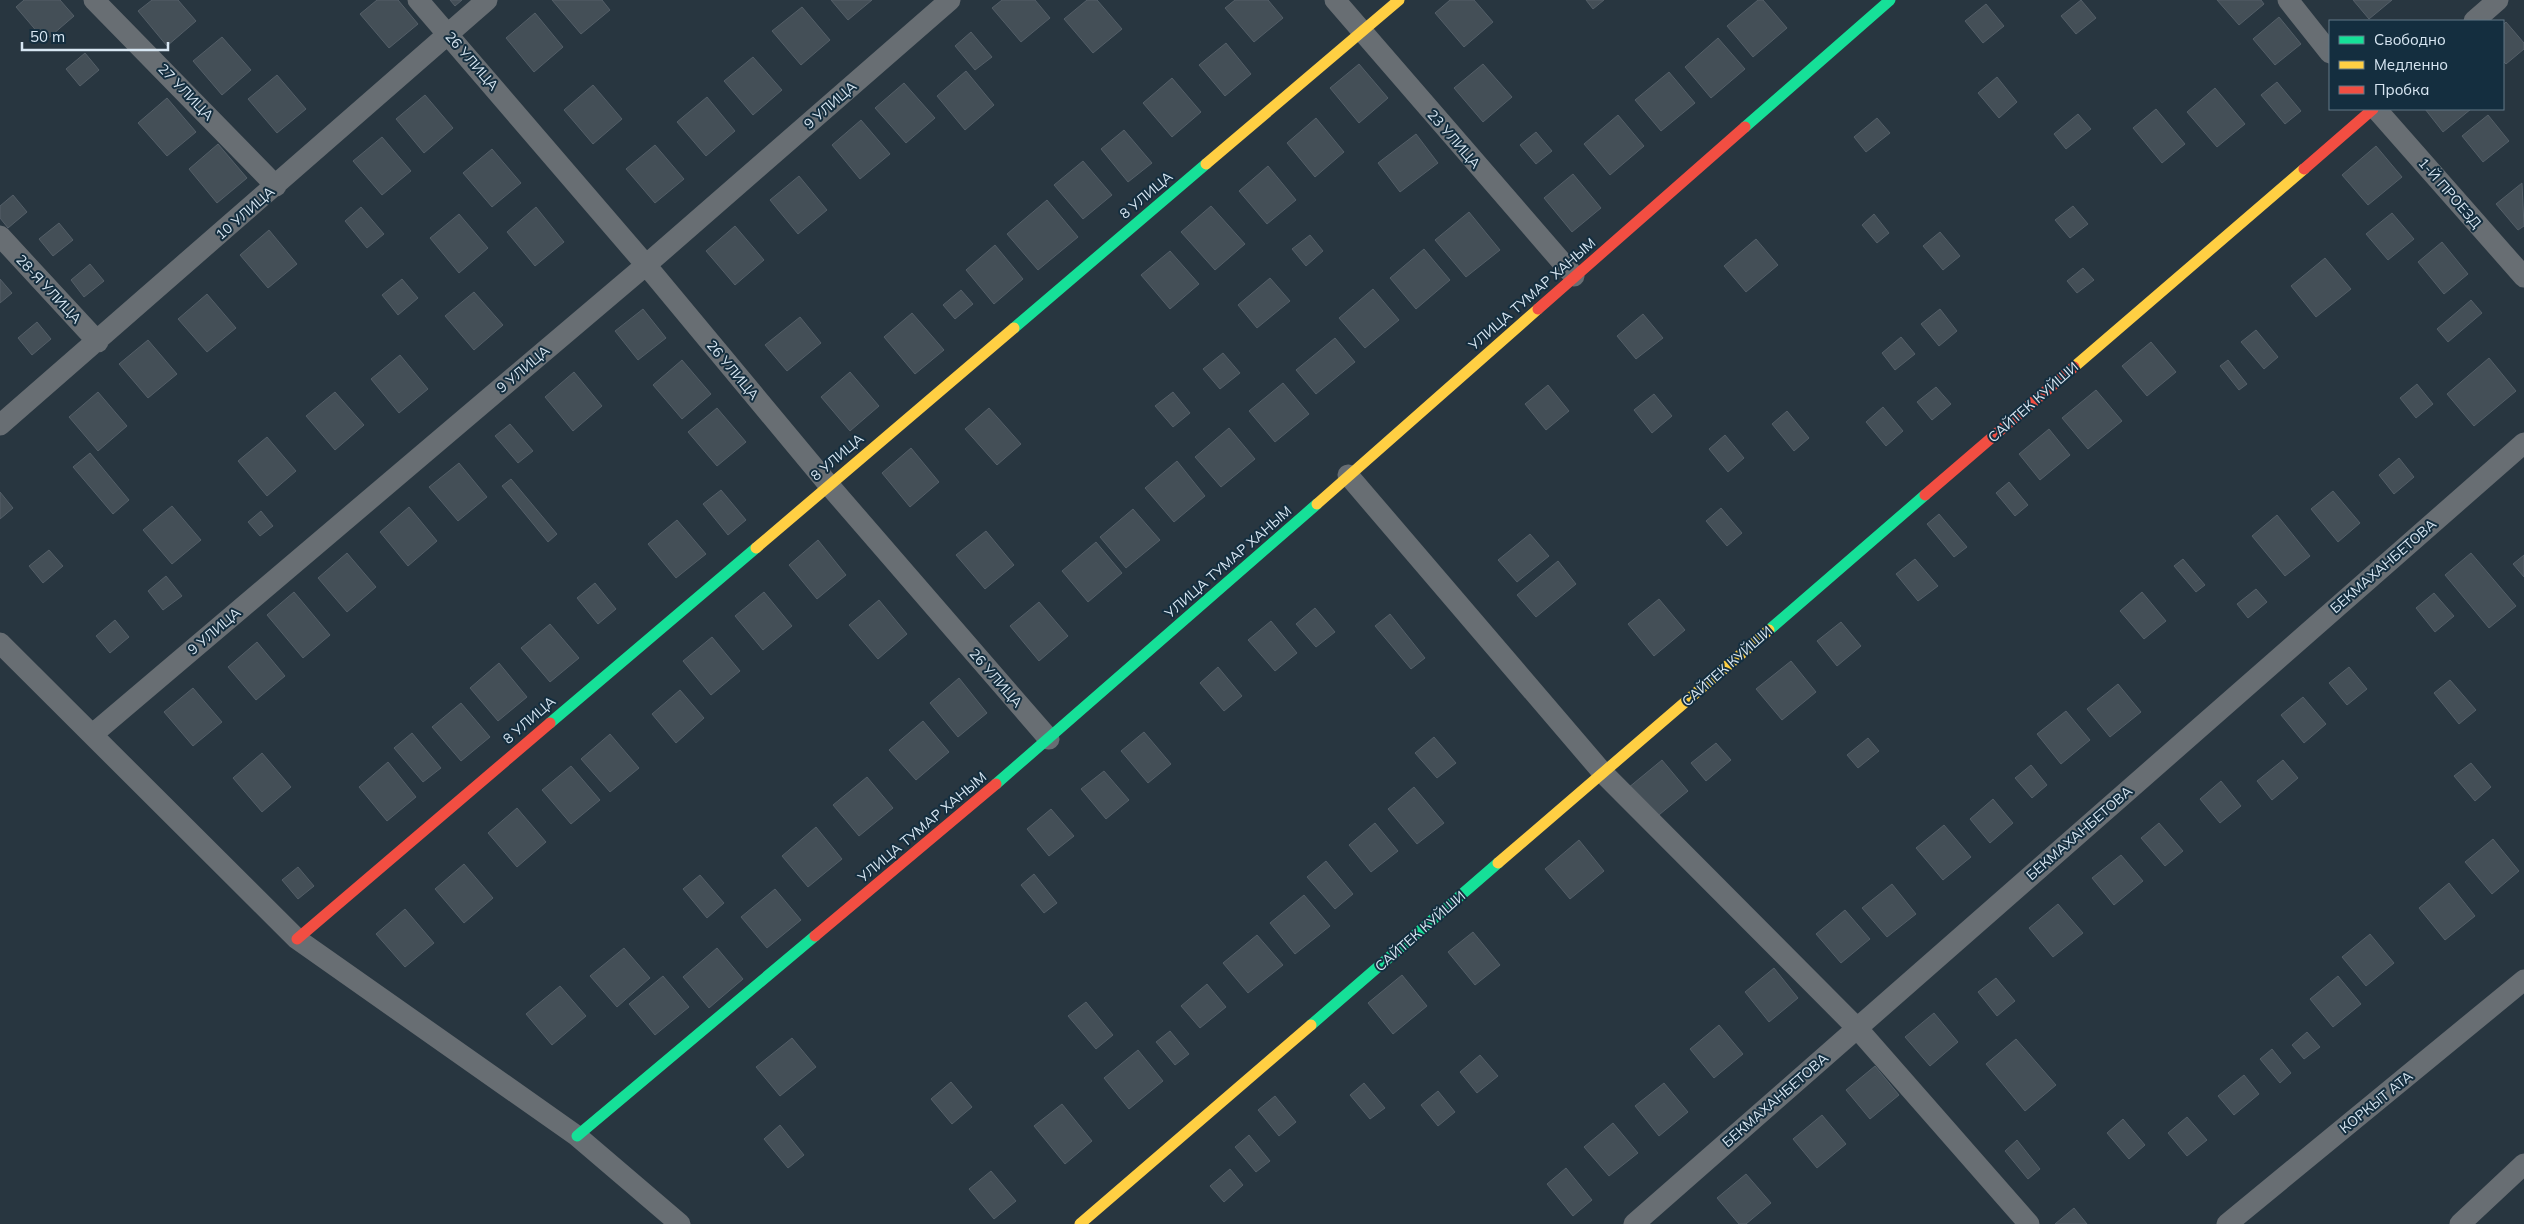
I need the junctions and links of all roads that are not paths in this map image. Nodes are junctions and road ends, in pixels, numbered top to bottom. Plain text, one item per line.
1 (94, 0) edge
2 (418, 0) edge
3 (487, 0) edge
4 (950, 0) edge
5 (1335, 0) edge
6 (1399, 0) edge
7 (1890, 0) edge
8 (2288, 0) edge
9 (2498, 0) edge
10 (2475, 20) edge
11 (1361, 33) junction
12 (448, 34) junction
13 (2329, 52) edge
14 (2374, 110) edge
15 (2376, 110) edge
16 (276, 186) junction
17 (0, 236) edge
18 (646, 265) junction
19 (1574, 276) junction
20 (2524, 277) edge
21 (98, 342) junction
22 (0, 425) edge
23 (2524, 443) edge
24 (1348, 475) junction
25 (828, 484) junction
26 (0, 643) edge
27 (92, 734) junction
28 (1049, 740) junction
29 (1603, 773) junction
30 (297, 939) junction
31 (2524, 980) edge
32 (1856, 1028) junction
33 (577, 1136) junction
34 (2524, 1164) edge
35 (680, 1224) edge
36 (1080, 1224) edge
37 (1634, 1224) edge
38 (2029, 1224) edge
39 (2227, 1224) edge
40 (2460, 1224) edge

1 - 16 street, 27 УЛИЦА
2 - 12 street, 26 УЛИЦА
3 - 12 street, 10 УЛИЦА
4 - 18 street, 9 УЛИЦА
5 - 11 street, 23 УЛИЦА
6 - 11 street, 8 УЛИЦА
7 - 19 street, УЛИЦА ТУМАР ХАНЫМ
8 - 13 street
9 - 10 street
11 - 19 street, 23 УЛИЦА
11 - 25 street, 8 УЛИЦА
12 - 16 street, 10 УЛИЦА
12 - 18 street, 26 УЛИЦА
14 - 29 street, САЙТЕК КУЙШИ
15 - 20 street, 1-Й ПРОЕЗД
16 - 21 street, 10 УЛИЦА
17 - 21 street, 28-Я УЛИЦА
18 - 25 street, 26 УЛИЦА
18 - 27 street, 9 УЛИЦА
19 - 24 street, УЛИЦА ТУМАР ХАНЫМ
21 - 22 street, 10 УЛИЦА
23 - 32 street, БЕКМАХАНБЕТОВА
24 - 28 street, УЛИЦА ТУМАР ХАНЫМ
24 - 29 street
25 - 28 street, 26 УЛИЦА
25 - 30 street, 8 УЛИЦА
26 - 27 street
27 - 30 street
28 - 33 street, УЛИЦА ТУМАР ХАНЫМ
29 - 32 street
29 - 36 street, САЙТЕК КУЙШИ
30 - 33 street
31 - 39 street, КОРКЫТ АТА
32 - 37 street, БЕКМАХАНБЕТОВА
32 - 38 street
33 - 35 street
34 - 40 street

